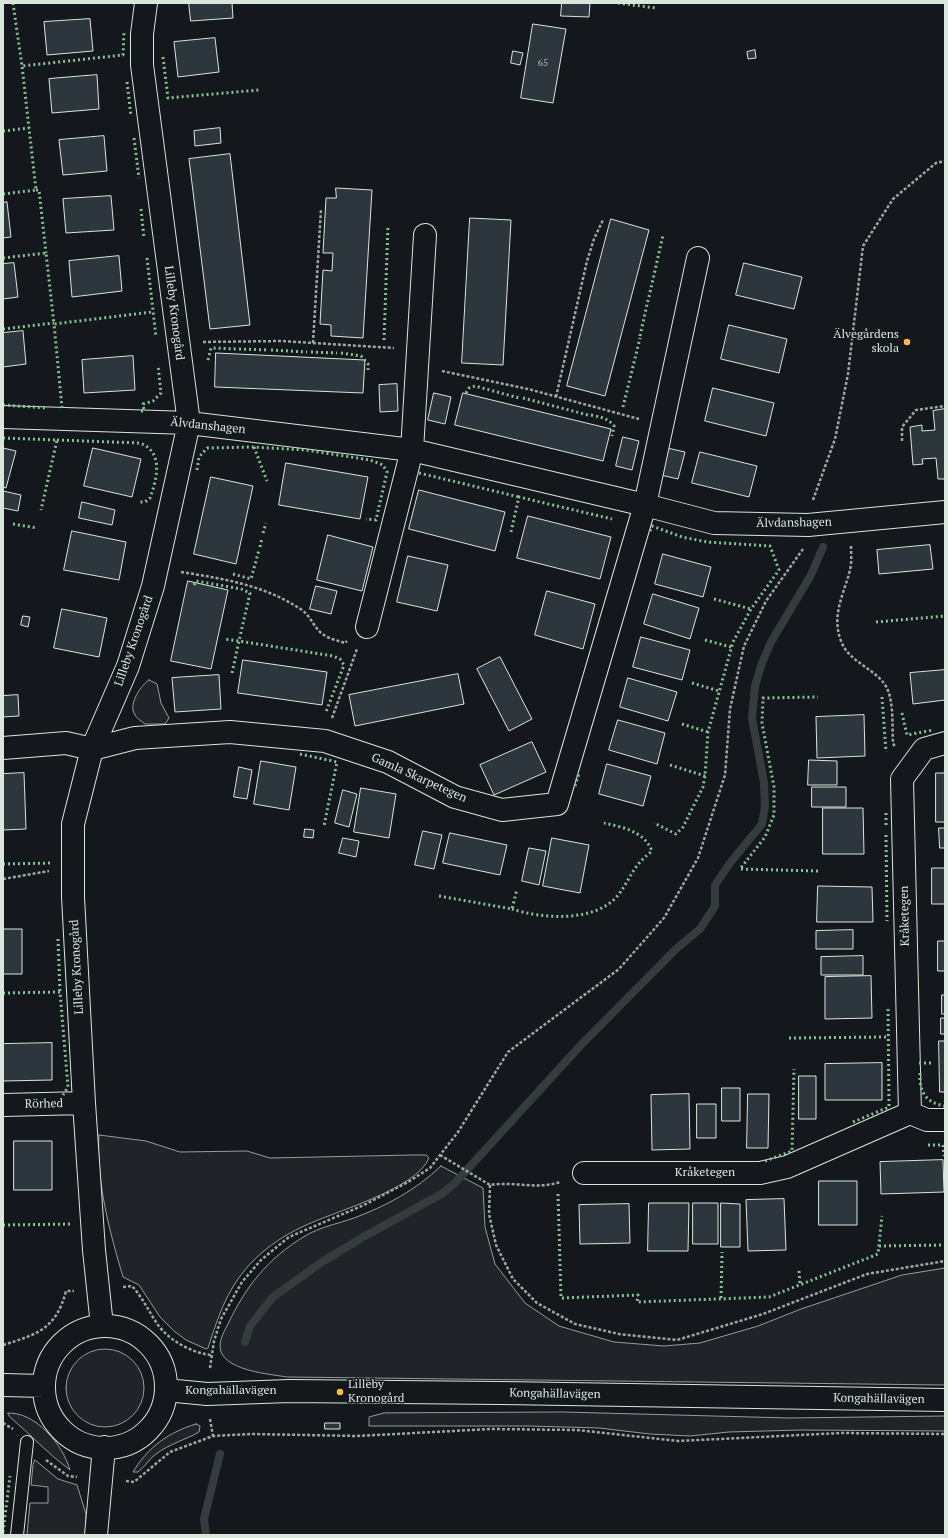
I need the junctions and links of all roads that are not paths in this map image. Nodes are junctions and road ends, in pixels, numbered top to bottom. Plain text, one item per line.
1 (146, 3) edge
2 (425, 236) dead end
3 (698, 258) dead end
4 (3, 417) edge
5 (189, 423) junction
6 (412, 450) junction
7 (645, 505) junction
8 (945, 512) edge
9 (367, 627) road end
10 (945, 743) edge
11 (3, 748) edge
12 (92, 750) junction
13 (84, 1103) junction
14 (3, 1105) edge
15 (910, 1113) junction
16 (945, 1120) edge
17 (584, 1173) road end
18 (102, 1326) junction
19 (3, 1385) edge
20 (44, 1386) junction
21 (166, 1390) junction
22 (945, 1400) edge
23 (27, 1442) road end
24 (104, 1448) junction
25 (17, 1535) edge
26 (96, 1535) edge

1 - 5 street, Lilleby Kronogård
2 - 6 street
3 - 7 street
4 - 5 street, Älvdanshagen
5 - 6 street, Älvdanshagen
5 - 12 street, Lilleby Kronogård
6 - 7 street, Älvdanshagen
6 - 9 street
7 - 8 street, Älvdanshagen
7 - 12 street, Gamla Skarpetegen
10 - 15 street, Kråketegen
11 - 12 street
12 - 13 street, Lilleby Kronogård
13 - 14 street, Rörhed
13 - 18 street, Lilleby Kronogård
15 - 16 street
15 - 17 street, Kråketegen
18 - 20 street
18 - 21 street
19 - 20 street
20 - 24 street
21 - 22 street, Kongahällavägen
21 - 24 street
23 - 25 lane
24 - 26 street

